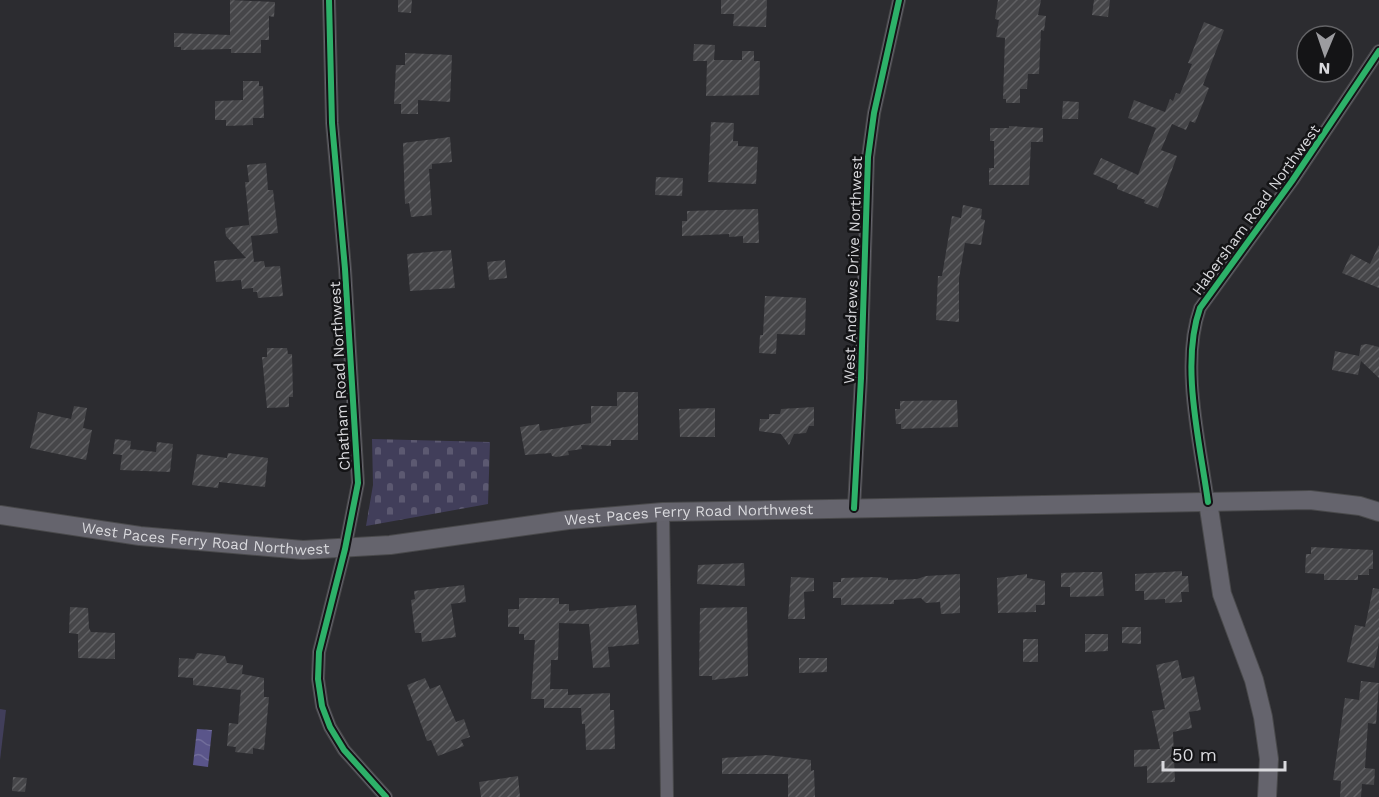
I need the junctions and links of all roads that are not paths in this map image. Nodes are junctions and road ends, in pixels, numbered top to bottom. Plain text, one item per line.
1 (329, 0) edge
2 (899, 0) edge
3 (1379, 51) edge
4 (1208, 502) junction
5 (854, 508) junction
6 (663, 512) junction
7 (1379, 512) edge
8 (0, 515) edge
9 (345, 549) junction
10 (386, 797) edge
11 (667, 797) edge
12 (1267, 797) edge

1 - 9 street, Chatham Road Northwest
2 - 5 street, West Andrews Drive Northwest
3 - 4 street, Habersham Road Northwest
4 - 5 main road, West Paces Ferry Road Northwest
4 - 7 main road, West Paces Ferry Road Northwest
4 - 12 main road, Habersham Road Northwest
5 - 6 main road, West Paces Ferry Road Northwest
6 - 9 main road, West Paces Ferry Road Northwest
6 - 11 street
8 - 9 main road, West Paces Ferry Road Northwest
9 - 10 street, Chatham Road Northwest

